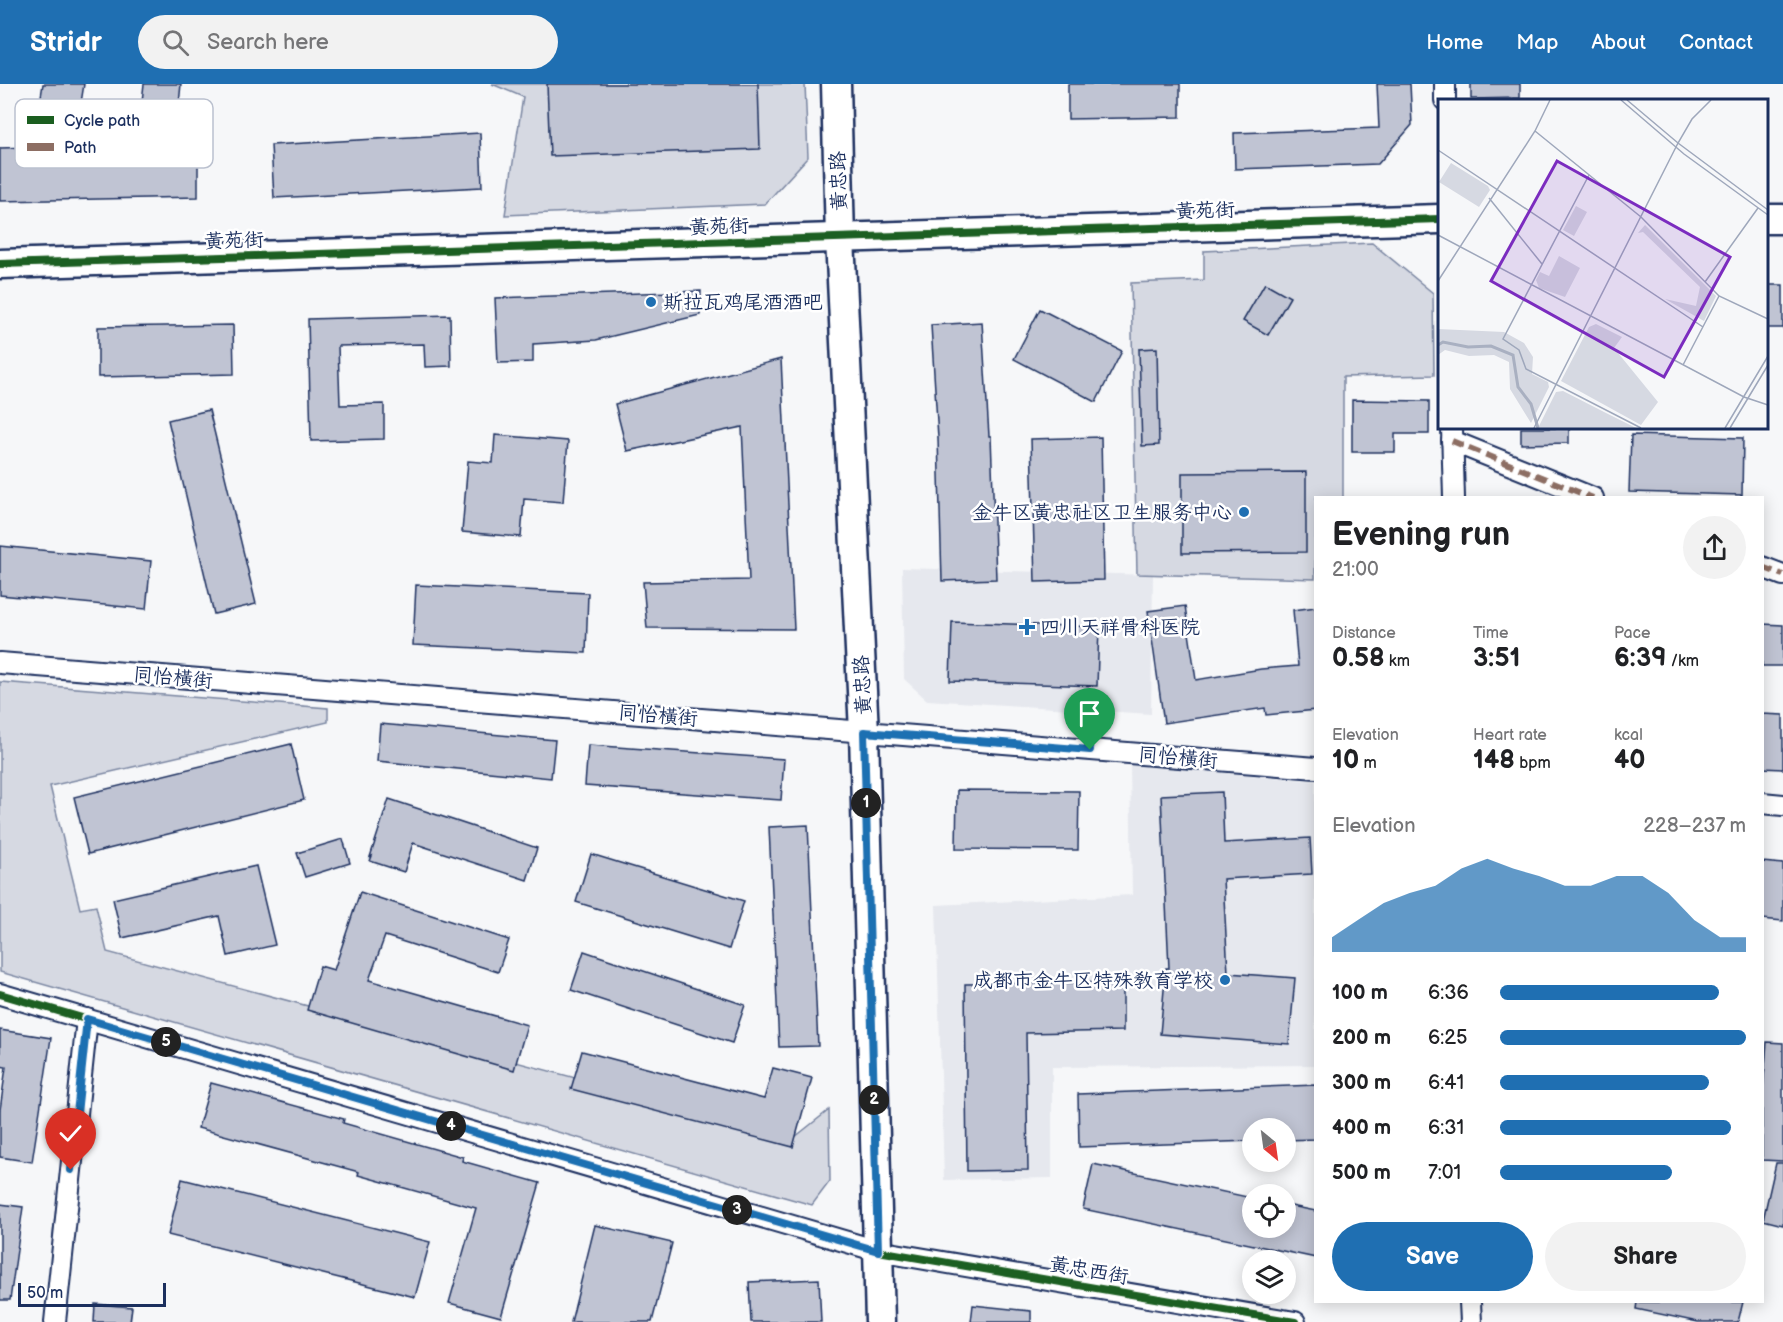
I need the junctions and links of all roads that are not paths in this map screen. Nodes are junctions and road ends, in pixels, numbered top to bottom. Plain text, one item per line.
1 (836, 84) edge
2 (1438, 219) edge
3 (840, 239) junction
4 (0, 264) edge
5 (1452, 434) edge
6 (1454, 496) edge
7 (1589, 496) edge
8 (1764, 568) edge
9 (1783, 575) edge
10 (0, 663) edge
11 (864, 732) junction
12 (1314, 768) edge
13 (1764, 803) edge
14 (1783, 805) edge
15 (0, 994) edge
16 (87, 1019) junction
17 (878, 1251) junction
18 (1470, 1303) edge
19 (55, 1322) edge
20 (880, 1322) edge
21 (1295, 1322) edge
22 (1471, 1322) edge

1 - 3 street, 黄忠路
2 - 3 street, 黄苑街
3 - 4 street, 黄苑街
3 - 11 street, 黄忠路
5 - 6 street
5 - 7 street
8 - 9 street
10 - 11 street, 同怡横街
11 - 12 street, 同怡横街
11 - 17 street, 黄忠路
13 - 14 street
15 - 16 street, 黄忠西街
16 - 17 street, 黄忠西街
16 - 19 street
17 - 20 street, 黄忠路
17 - 21 street, 黄忠西街
18 - 22 street

